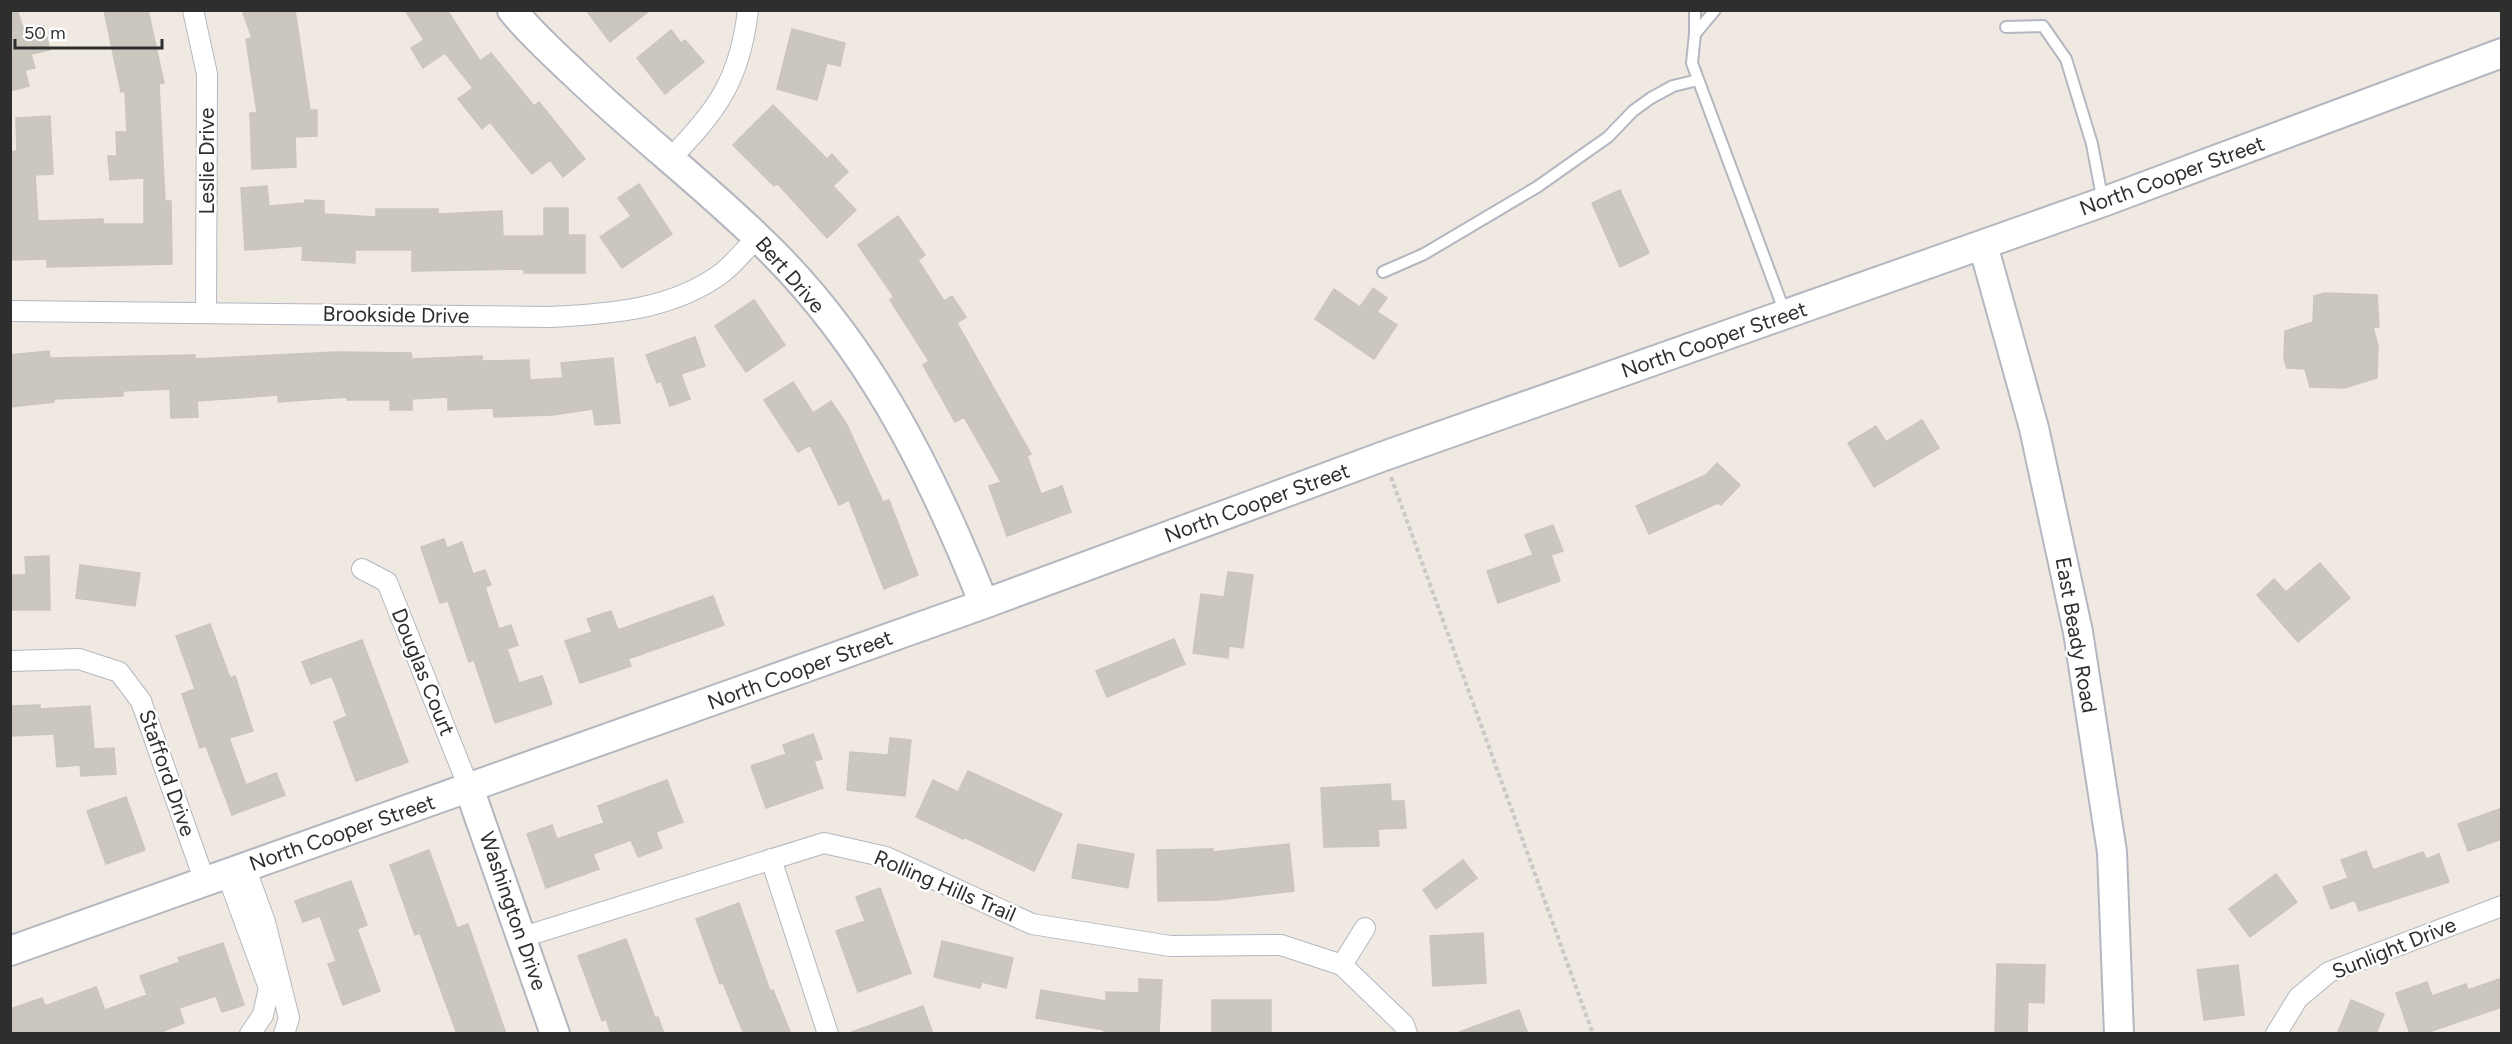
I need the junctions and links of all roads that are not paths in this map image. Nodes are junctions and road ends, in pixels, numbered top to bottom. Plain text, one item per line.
1 (193, 10) edge
2 (512, 10) edge
3 (748, 10) edge
4 (1695, 10) edge
5 (1715, 10) edge
6 (2006, 27) dead end
7 (1695, 34) junction
8 (2502, 52) edge
9 (1698, 80) junction
10 (669, 160) junction
11 (2103, 202) junction
12 (758, 237) junction
13 (1983, 245) junction
14 (1383, 272) dead end
15 (10, 312) edge
16 (206, 313) junction
17 (1785, 315) junction
18 (362, 569) dead end
19 (984, 604) junction
20 (10, 661) edge
21 (469, 788) junction
22 (771, 859) junction
23 (226, 874) junction
24 (2502, 906) edge
25 (1365, 928) dead end
26 (523, 937) junction
27 (10, 951) edge
28 (1342, 964) junction
29 (274, 986) junction
30 (250, 1034) edge
31 (284, 1034) edge
32 (555, 1034) edge
33 (828, 1034) edge
34 (1407, 1034) edge
35 (2119, 1034) edge
36 (2276, 1034) edge

1 - 16 street, Leslie Drive
2 - 10 main road, Bert Drive
3 - 10 street
4 - 7 lane
5 - 7 lane
6 - 11 lane
7 - 9 lane
8 - 11 main road, North Cooper Street
9 - 14 lane
9 - 17 lane
10 - 12 main road, Bert Drive
11 - 13 main road, North Cooper Street
12 - 16 street, Brookside Drive
12 - 19 main road, Bert Drive
13 - 17 main road, North Cooper Street
13 - 35 main road, East Beady Road
15 - 16 street, Brookside Drive
17 - 19 main road, North Cooper Street
18 - 21 street, Douglas Court
19 - 21 main road, North Cooper Street
20 - 23 street, Stafford Drive
21 - 23 main road, North Cooper Street
21 - 26 main road, Washington Drive
22 - 26 street, Rolling Hills Trail
22 - 28 street, Rolling Hills Trail
22 - 33 street
23 - 27 main road, North Cooper Street
23 - 29 street, Stafford Drive
24 - 36 street, Sunlight Drive
25 - 28 street
26 - 32 main road, Washington Drive
28 - 34 street, Rolling Hills Trail
29 - 30 street
29 - 31 street, Stafford Drive

